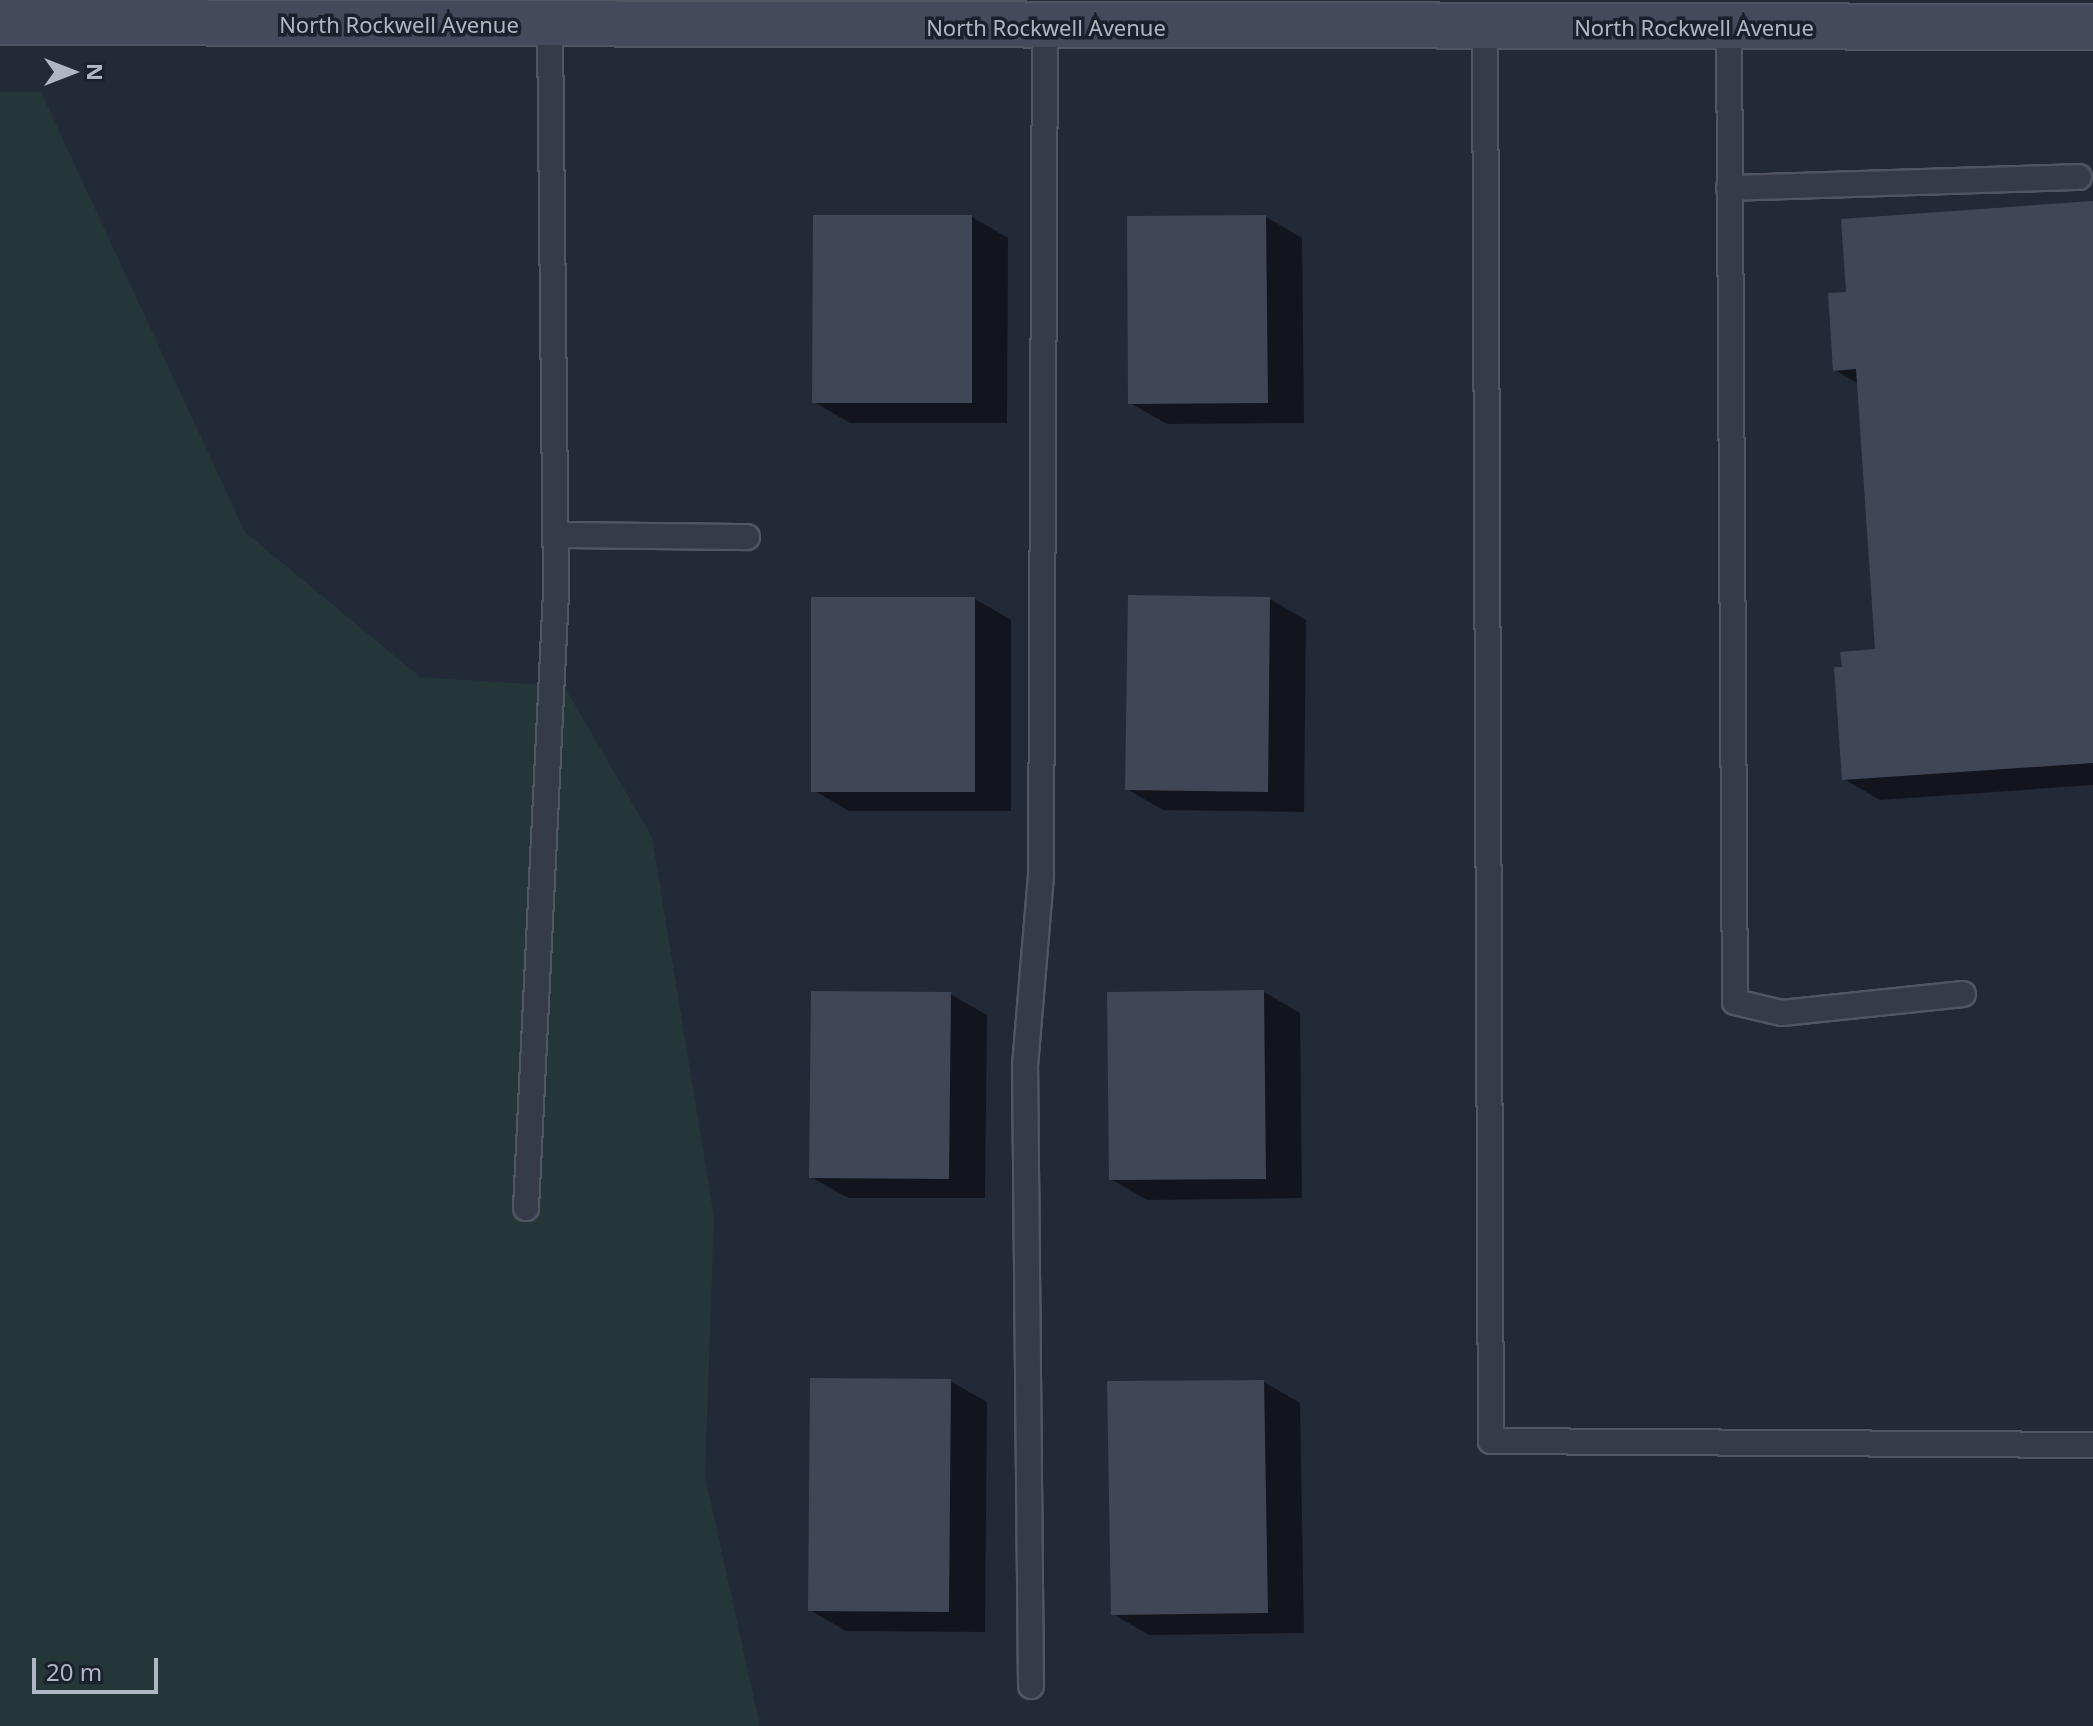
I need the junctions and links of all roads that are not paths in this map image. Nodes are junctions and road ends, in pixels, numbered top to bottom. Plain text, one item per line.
1 (273, 12) edge
2 (1131, 14) edge
3 (1944, 14) edge
4 (529, 17) edge
5 (0, 22) edge
6 (2093, 27) edge
7 (1485, 28) junction
8 (1729, 28) junction
9 (1045, 29) junction
10 (2079, 177) dead end
11 (1729, 188) junction
12 (556, 535) junction
13 (747, 537) dead end
14 (1963, 994) dead end
15 (526, 1208) dead end
16 (2093, 1445) edge
17 (1031, 1686) dead end

1 - 4 main road, North Rockwell Avenue
1 - 5 main road, North Rockwell Avenue
2 - 7 main road, North Rockwell Avenue
2 - 9 main road, North Rockwell Avenue
3 - 6 main road, North Rockwell Avenue
3 - 8 main road, North Rockwell Avenue
4 - 9 main road, North Rockwell Avenue
4 - 12 lane
7 - 8 main road, North Rockwell Avenue
7 - 16 lane
8 - 11 lane
9 - 17 lane
10 - 11 lane
11 - 14 lane
12 - 13 lane
12 - 15 lane

